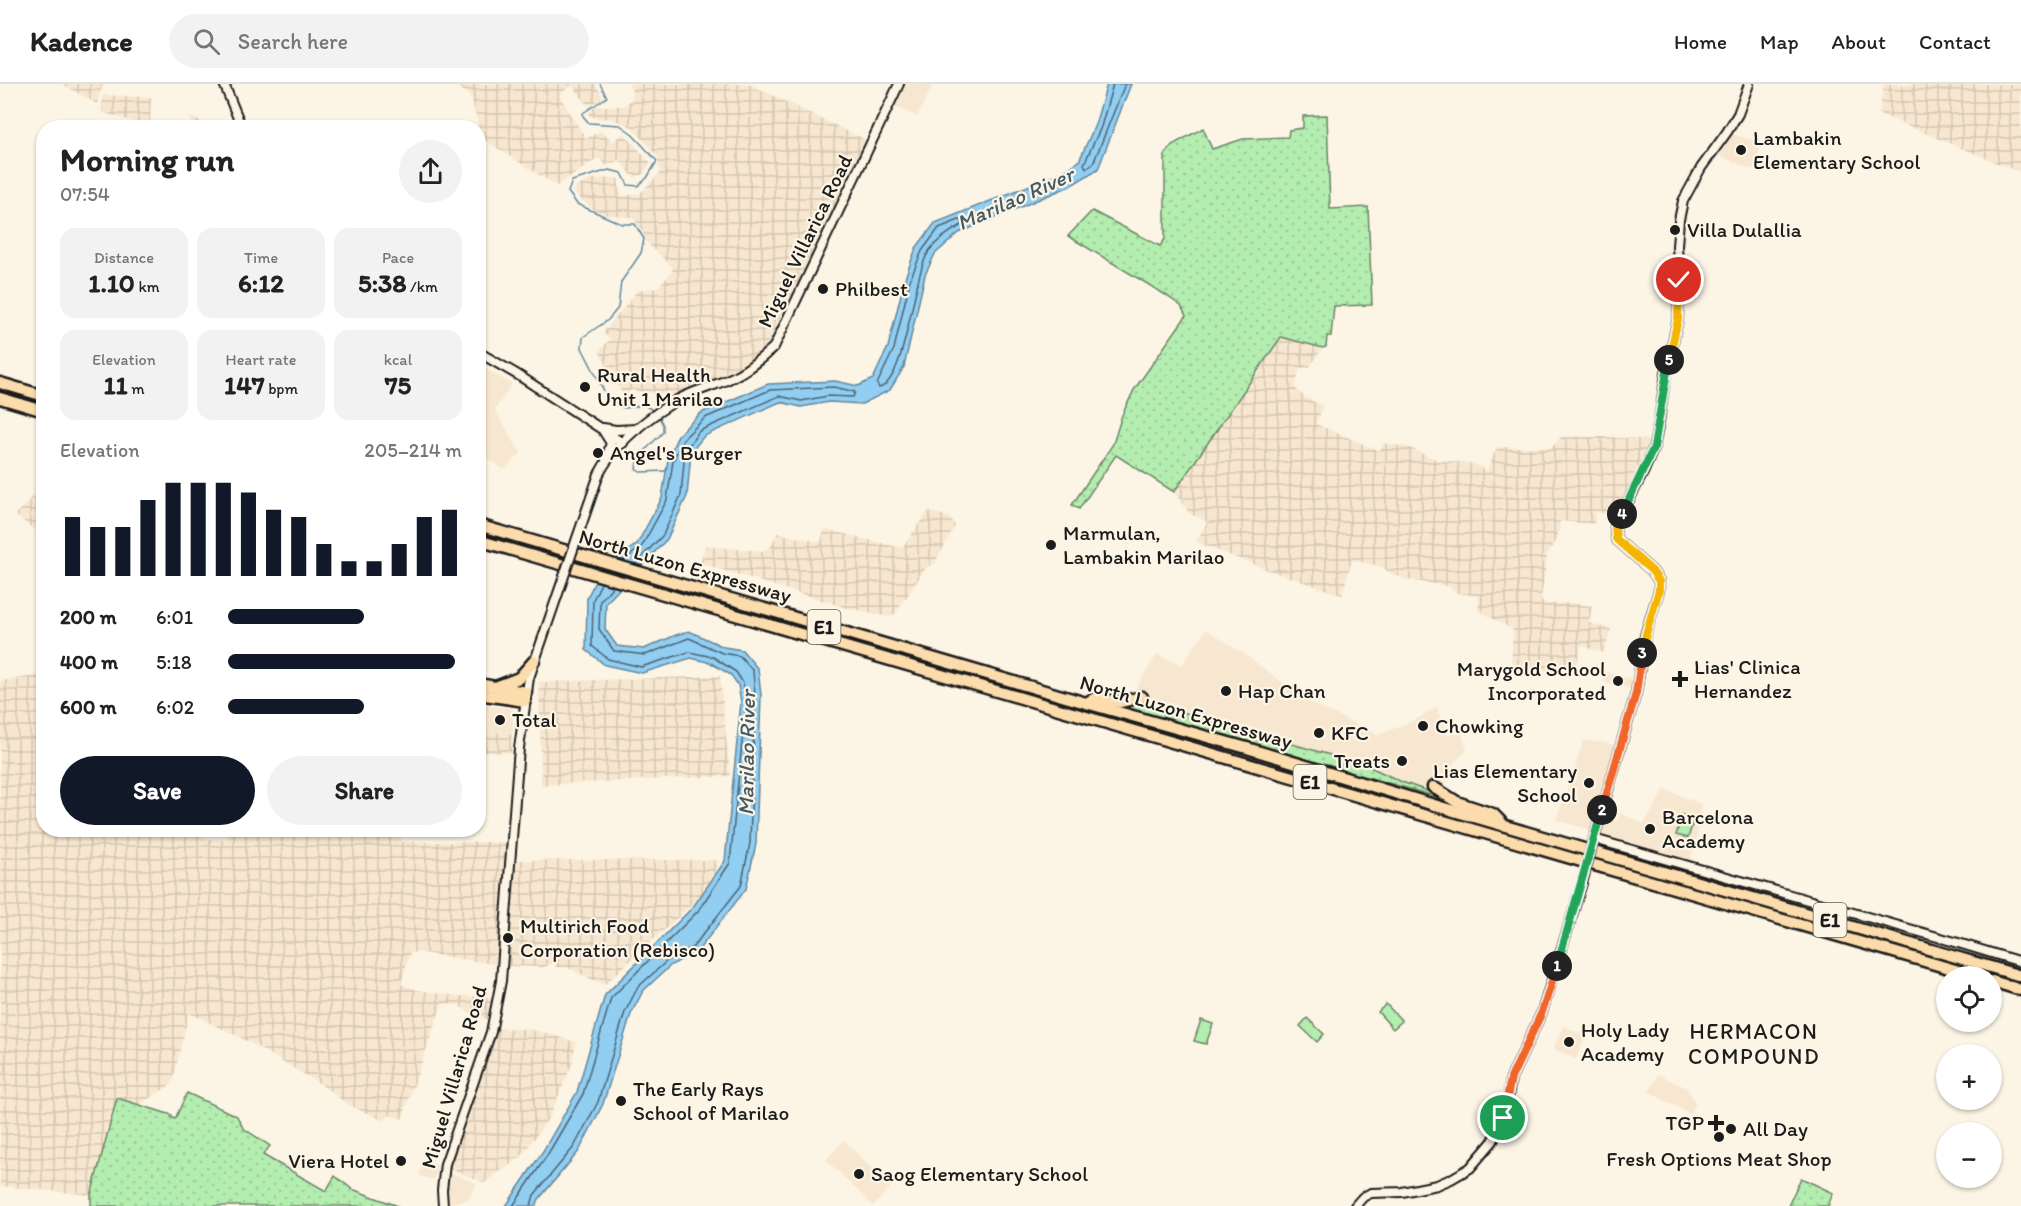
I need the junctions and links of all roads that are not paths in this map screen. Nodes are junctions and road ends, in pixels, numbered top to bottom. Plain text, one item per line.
1 (224, 84) edge
2 (899, 84) edge
3 (1749, 84) edge
4 (239, 120) edge
5 (486, 357) edge
6 (0, 383) edge
7 (36, 394) edge
8 (0, 398) edge
9 (36, 409) edge
10 (599, 426) junction
11 (637, 429) junction
12 (622, 443) junction
13 (604, 465) junction
14 (486, 527) edge
15 (486, 542) edge
16 (534, 661) junction
17 (486, 685) edge
18 (495, 687) junction
19 (486, 694) edge
20 (526, 697) junction
21 (1142, 697) dead end
22 (1086, 703) junction
23 (1433, 787) dead end
24 (1503, 824) junction
25 (1594, 840) junction
26 (2021, 962) edge
27 (1942, 966) edge
28 (2021, 976) edge
29 (2002, 984) edge
30 (2021, 990) edge
31 (443, 1206) edge
32 (1355, 1206) edge

1 - 4 main road
2 - 11 main road, Miguel Villarica Road
3 - 25 main road
5 - 10 main road
6 - 7 highway
8 - 9 highway
10 - 11 main road
10 - 12 main road
10 - 13 main road
11 - 12 main road, Miguel Villarica Road
12 - 13 main road, Miguel Villarica Road
13 - 16 main road, Miguel Villarica Road, bridge
14 - 22 highway, North Luzon Expressway / E1
15 - 27 highway, North Luzon Expressway / E1
16 - 18 highway
16 - 20 main road, Miguel Villarica Road
17 - 18 highway
18 - 20 highway
19 - 20 highway
20 - 31 main road, Miguel Villarica Road
21 - 22 highway
22 - 24 highway, North Luzon Expressway / E1
23 - 24 highway
24 - 28 highway, North Luzon Expressway / E1
25 - 26 main road
25 - 32 main road, bridge
29 - 30 highway

